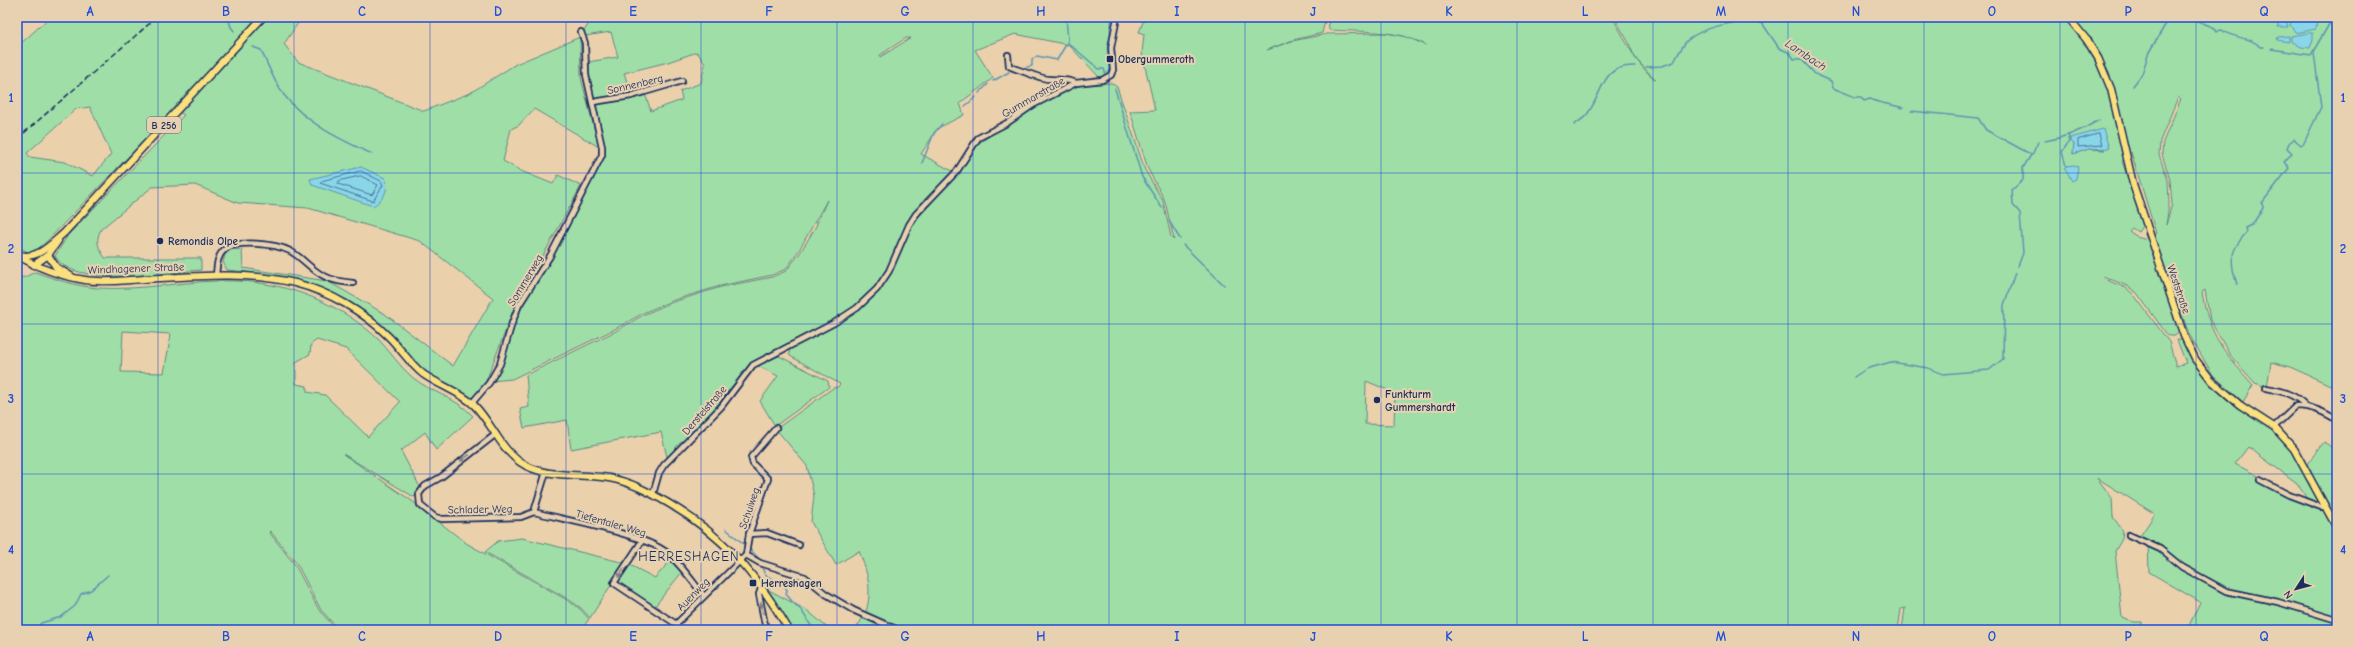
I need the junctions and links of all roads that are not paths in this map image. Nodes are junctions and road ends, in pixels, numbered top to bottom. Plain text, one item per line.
1 (263, 17) edge
2 (1117, 17) edge
3 (2068, 17) edge
4 (581, 32) dead end
5 (1008, 55) dead end
6 (682, 81) dead end
7 (1076, 83) junction
8 (593, 102) junction
9 (978, 138) joint
10 (64, 233) junction
11 (43, 251) junction
12 (17, 254) edge
13 (48, 255) junction
14 (34, 265) junction
15 (216, 275) junction
16 (76, 278) junction
17 (353, 283) dead end
18 (2266, 388) dead end
19 (472, 404) junction
20 (2306, 406) junction
21 (2337, 420) edge
22 (2274, 427) junction
23 (776, 428) dead end
24 (496, 434) junction
25 (546, 472) junction
26 (2260, 480) dead end
27 (653, 494) junction
28 (2325, 506) junction
29 (534, 512) junction
30 (2337, 528) edge
31 (749, 534) junction
32 (2129, 535) dead end
33 (642, 540) junction
34 (799, 545) dead end
35 (746, 555) junction
36 (740, 561) junction
37 (763, 587) junction
38 (704, 596) junction
39 (2337, 620) edge
40 (676, 624) junction
41 (680, 630) edge
42 (766, 630) edge
43 (789, 630) edge
44 (898, 630) edge

1 - 10 main road, B 256
2 - 7 street, Gummarstraße
3 - 22 main road, Weststraße
4 - 8 street
5 - 7 street
6 - 8 street, Sonnenberg
7 - 9 street, Gummarstraße
8 - 19 street, Sommerweg
9 - 27 street, Derstelstraße
10 - 11 main road, B 256
10 - 13 main road, B 256
11 - 12 main road, B 256
11 - 14 main road, B 256
12 - 14 main road, B 256
13 - 14 main road, B 256
13 - 16 main road
14 - 16 main road, Windhagener Straße
15 - 16 main road, Windhagener Straße
15 - 17 street
15 - 19 main road, Windhagener Straße
18 - 20 street
19 - 24 main road, Windhagener Straße
20 - 21 street
20 - 22 street
22 - 28 main road, Weststraße
23 - 31 street, Schulweg
24 - 25 main road, Windhagener Straße
24 -> 29 street, Schlader Weg
25 - 27 main road, Windhagener Straße
25 - 29 street
26 - 28 street
27 - 36 main road, Windhagener Straße
28 - 30 main road, Weststraße
29 - 33 street, Tiefentaler Weg
31 - 34 street
31 - 35 street, Schulweg
32 - 39 street
33 - 38 street, Tiefentaler Weg
33 -> 40 street
35 - 36 street
35 - 44 street
36 - 37 main road, Windhagener Straße
36 - 38 street, Auenweg
42 -> 37 street
37 - 43 main road, Windhagener Straße
38 - 40 street, Auenweg
40 - 41 street

